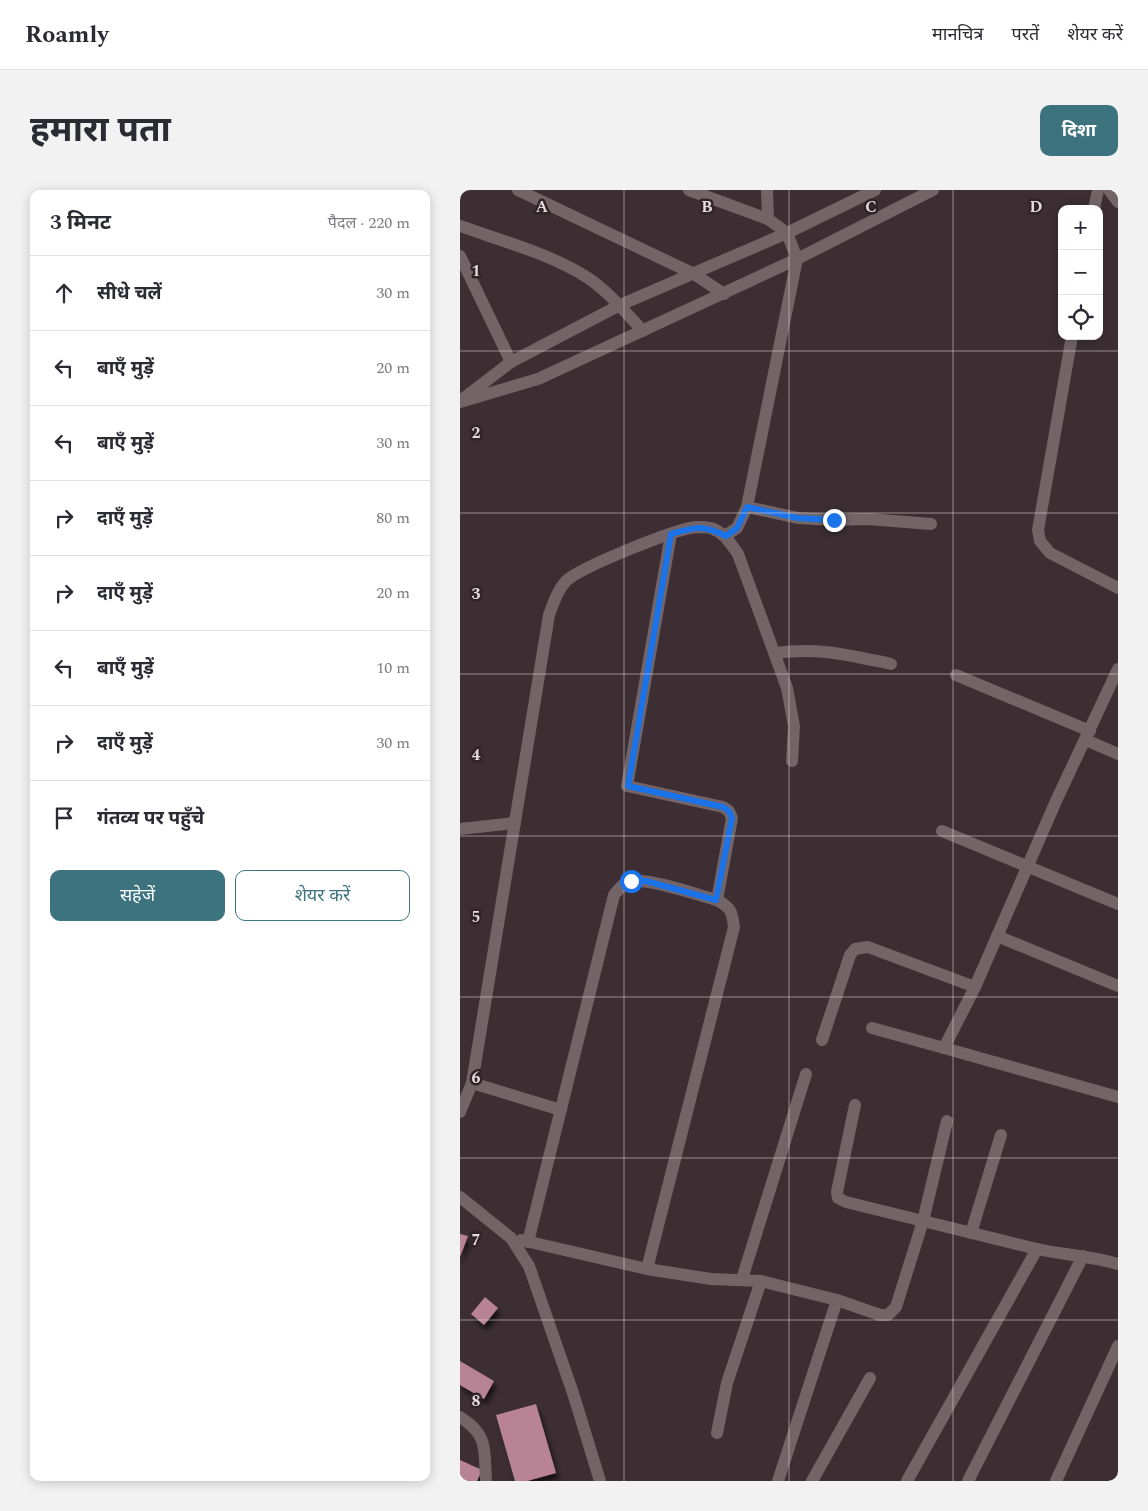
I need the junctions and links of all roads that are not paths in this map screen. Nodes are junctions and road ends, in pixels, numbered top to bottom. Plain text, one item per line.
1 (518, 190) edge
2 (690, 190) edge
3 (767, 190) edge
4 (875, 190) edge
5 (933, 190) edge
6 (1098, 190) edge
7 (1109, 190) edge
8 (1118, 202) edge
9 (1095, 205) edge
10 (768, 219) junction
11 (460, 226) edge
12 (787, 233) junction
13 (460, 256) edge
14 (797, 259) junction
15 (694, 274) junction
16 (724, 294) junction
17 (620, 305) junction
18 (643, 331) junction
19 (1071, 340) edge
20 (511, 362) junction
21 (460, 402) edge
22 (747, 507) junction
23 (931, 524) dead end
24 (671, 534) junction
25 (726, 536) junction
26 (1118, 588) edge
27 (775, 653) junction
28 (891, 664) dead end
29 (1118, 668) edge
30 (956, 675) dead end
31 (1088, 735) junction
32 (1118, 754) edge
33 (792, 761) dead end
34 (515, 823) junction
35 (460, 829) edge
36 (942, 831) dead end
37 (1028, 866) junction
38 (716, 900) junction
39 (1118, 904) edge
40 (997, 936) junction
41 (1118, 986) edge
42 (975, 987) junction
43 (872, 1028) dead end
44 (822, 1040) dead end
45 (944, 1048) junction
46 (806, 1074) dead end
47 (472, 1083) junction
48 (1118, 1097) edge
49 (854, 1105) dead end
50 (561, 1110) junction
51 (460, 1112) edge
52 (947, 1122) dead end
53 (1000, 1135) dead end
54 (460, 1197) edge
55 (923, 1221) junction
56 (971, 1233) junction
57 (511, 1238) junction
58 (528, 1242) junction
59 (1037, 1248) junction
60 (1083, 1256) junction
61 (1118, 1264) edge
62 (647, 1268) junction
63 (742, 1279) junction
64 (761, 1280) junction
65 (836, 1300) junction
66 (1118, 1346) edge
67 (870, 1378) dead end
68 (460, 1417) edge
69 (717, 1433) dead end
70 (486, 1481) edge
71 (600, 1481) edge
72 (778, 1481) edge
73 (812, 1481) edge
74 (907, 1481) edge
75 (968, 1481) edge
76 (1056, 1481) edge

1 - 15 street
2 - 10 street
3 - 10 street
4 - 12 street
5 - 14 street
6 - 9 street
7 - 8 street
10 - 12 street
11 - 17 street
12 - 14 street
12 - 15 street
13 - 20 street
14 - 16 street
14 - 22 street
15 - 16 street
15 - 17 street
16 - 18 street
17 - 18 street
17 - 20 street
18 - 21 street
19 - 26 street
20 - 21 street
22 - 23 street
22 - 25 street
24 - 25 street
24 - 34 street
24 - 38 street
25 - 27 street
27 - 28 street
27 - 33 street
29 - 31 street
30 - 31 street
31 - 32 street
31 - 37 street
34 - 35 street
34 - 47 street
36 - 37 street
37 - 39 street
37 - 40 street
38 - 50 street
38 - 62 street
40 - 41 street
40 - 42 street
42 - 44 street
42 - 45 street
43 - 45 street
45 - 48 street
46 - 63 street
47 - 50 street
47 - 51 street
49 - 55 street
50 - 58 street
52 - 55 street
53 - 56 street
54 - 57 street
55 - 56 street
55 - 65 street
56 - 59 street
57 - 58 street
57 - 71 street
58 - 62 street
59 - 60 street
59 - 74 street
60 - 61 street
60 - 75 street
62 - 63 street
63 - 64 street
64 - 65 street
64 - 69 street
65 - 72 street
66 - 76 street
67 - 73 street
68 - 70 street

